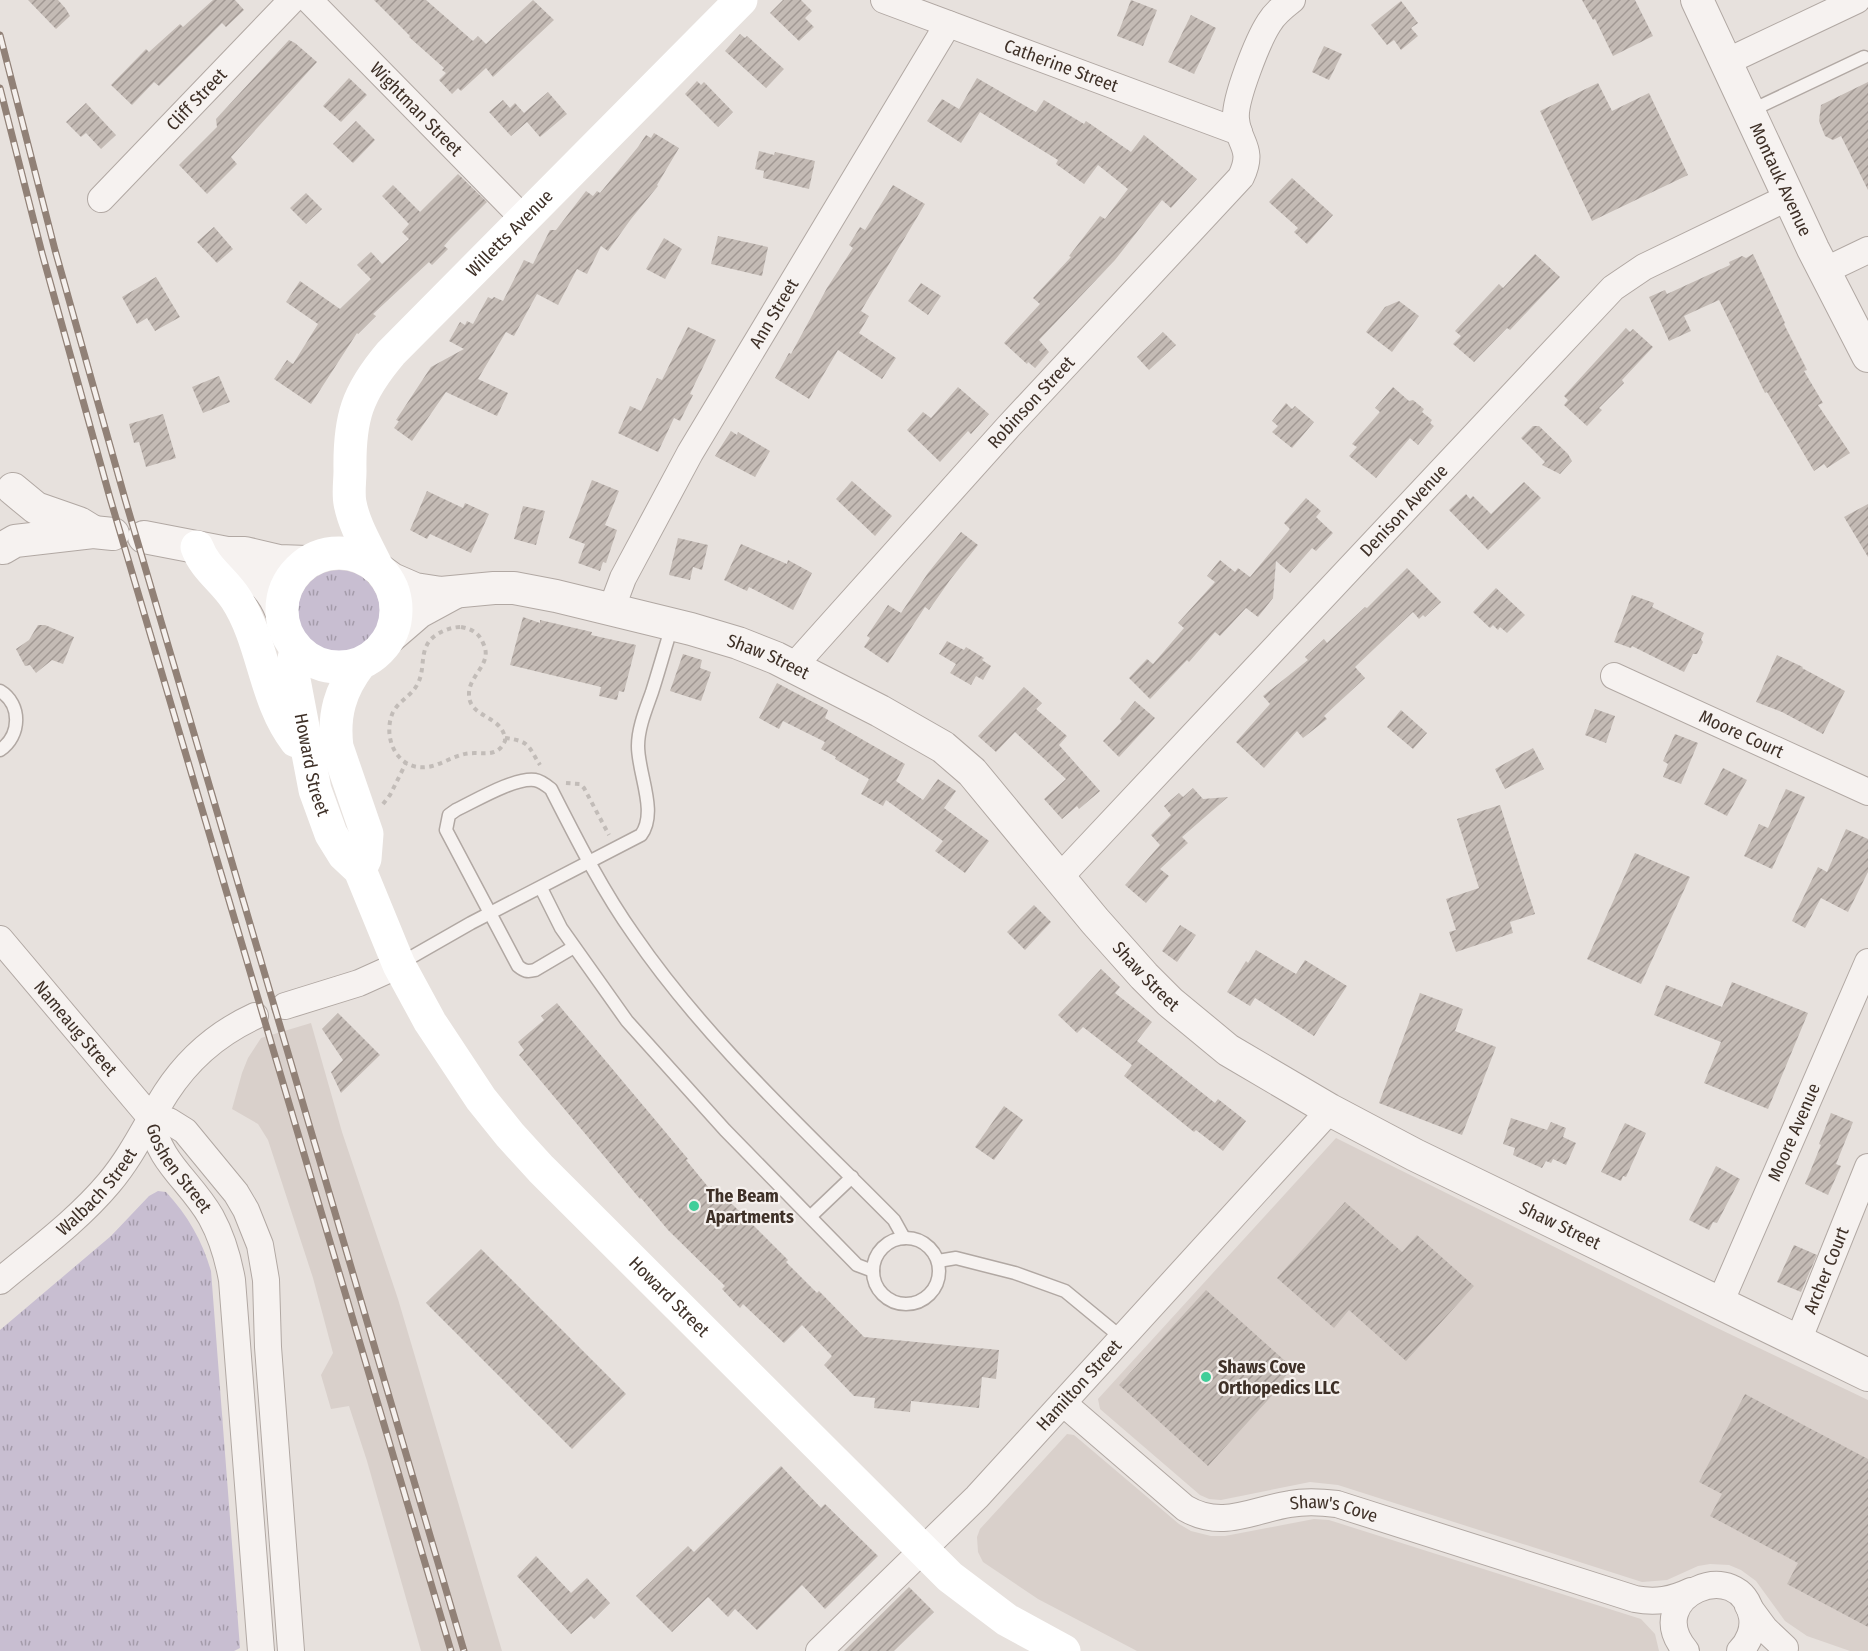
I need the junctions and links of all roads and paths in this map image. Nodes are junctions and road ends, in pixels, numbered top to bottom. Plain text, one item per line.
1 (292, 0) edge
2 (309, 0) edge
3 (741, 0) edge
4 (884, 0) edge
5 (1292, 0) edge
6 (1697, 0) edge
7 (1857, 0) edge
8 (948, 24) junction
9 (1864, 57) dead end
10 (1726, 62) junction
11 (1749, 111) junction
12 (1239, 132) junction
13 (1789, 197) junction
14 (102, 199) dead end
15 (524, 219) junction
16 (1868, 250) edge
17 (1824, 271) junction
18 (1868, 356) edge
19 (6, 480) edge
20 (350, 502) junction
21 (144, 537) dead end
22 (1, 550) edge
23 (212, 550) junction
24 (313, 559) junction
25 (379, 569) junction
26 (454, 593) junction
27 (611, 610) junction
28 (281, 611) junction
29 (673, 625) junction
30 (390, 637) junction
31 (296, 649) junction
32 (360, 664) junction
33 (792, 667) junction
34 (1614, 676) dead end
35 (0, 691) edge
36 (0, 750) edge
37 (308, 756) junction
38 (406, 763) junction
39 (1868, 792) edge
40 (376, 809) dead end
41 (590, 862) junction
42 (360, 870) junction
43 (1059, 878) junction
44 (541, 888) junction
45 (490, 913) junction
46 (0, 939) edge
47 (574, 946) junction
48 (1868, 962) edge
49 (399, 964) junction
50 (285, 1006) dead end
51 (255, 1016) dead end
52 (1330, 1110) junction
53 (151, 1118) junction
54 (1868, 1167) edge
55 (852, 1177) junction
56 (811, 1216) junction
57 (904, 1239) junction
58 (938, 1261) junction
59 (873, 1271) junction
60 (0, 1281) edge
61 (1720, 1303) junction
62 (1122, 1338) junction
63 (1798, 1341) junction
64 (1868, 1375) edge
65 (1063, 1403) junction
66 (923, 1551) junction
67 (1691, 1592) junction
68 (1635, 1599) junction
69 (1748, 1606) junction
70 (1682, 1646) edge
71 (1790, 1649) edge
72 (261, 1651) edge
73 (291, 1651) edge
74 (819, 1651) edge
75 (1064, 1651) edge
76 (1740, 1651) edge
77 (1756, 1651) edge

1 - 14 street, Cliff Street
2 - 15 street, Wightman Street
3 - 15 main road, Willetts Avenue
4 - 8 street, Catherine Street
5 - 12 street, Robinson Street
6 - 10 street, Montauk Avenue
7 - 10 street
8 - 12 street, Catherine Street
8 - 27 street, Ann Street
9 - 11 lane
10 - 11 street, Montauk Avenue
11 - 13 street, Montauk Avenue
12 - 33 street, Robinson Street
13 - 17 street, Montauk Avenue
13 - 43 street, Denison Avenue
15 - 20 main road, Willetts Avenue
16 - 17 street
17 - 18 street, Montauk Avenue
19 - 22 street
19 - 22 street
20 - 24 main road, Willetts Avenue
20 - 25 main road, Willetts Avenue
21 - 23 street
23 - 24 street
23 - 28 street
23 - 37 main road
24 - 25 main road
24 - 28 main road
25 - 26 street, Shaw Street
25 - 30 main road
26 - 27 street, Shaw Street
26 - 30 street, Shaw Street
27 - 29 street, Shaw Street
28 - 31 main road
29 - 33 street, Shaw Street
29 - 41 lane
30 - 32 main road
31 - 32 main road
31 - 37 main road, Howard Street
32 - 42 main road, Howard Street
33 - 43 street, Shaw Street
34 - 39 street, Moore Court
35 - 36 lane
37 - 42 main road, Howard Street
38 - 38 path
38 - 40 path
41 - 44 lane
41 - 45 lane
41 - 55 lane
42 - 49 main road, Howard Street
43 - 52 street, Shaw Street
44 - 45 lane
44 - 47 lane
45 - 47 lane
45 - 49 lane
46 - 53 street, Nameaug Street
47 - 56 lane
48 - 61 street, Moore Avenue
49 - 50 street
49 - 66 main road, Howard Street
51 - 53 street, Walbach Street
52 - 61 street, Shaw Street
52 - 62 street, Hamilton Street
53 - 60 street, Walbach Street
53 - 72 street, Goshen Street
53 - 73 street, Goshen Street
54 - 63 street, Archer Court
55 - 56 lane
55 - 57 lane
56 - 59 lane
57 - 58 lane
57 - 59 lane
58 - 59 lane
58 - 62 lane
61 - 63 street, Shaw Street
62 - 65 street, Hamilton Street
63 - 64 street, Shaw Street
65 - 66 street, Hamilton Street
65 - 68 street, Shaw's Cove
66 - 74 street, Hamilton Street
66 - 75 main road, Howard Street
67 - 68 street, Shaw's Cove
67 - 69 street, Shaw's Cove
67 - 70 street
68 - 70 street, Shaw's Cove
69 - 71 street
69 - 76 street
71 - 77 street

